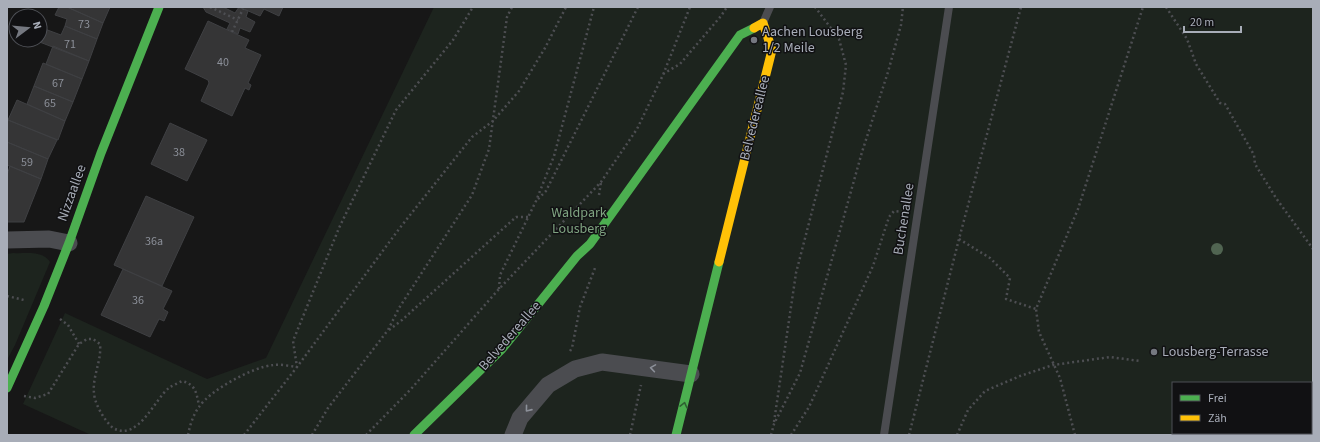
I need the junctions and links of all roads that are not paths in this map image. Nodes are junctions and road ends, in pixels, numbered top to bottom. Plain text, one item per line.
1 (160, 7) edge
2 (770, 7) edge
3 (950, 7) edge
4 (763, 23) junction
5 (7, 240) edge
6 (69, 243) junction
7 (691, 374) junction
8 (7, 388) edge
9 (414, 435) edge
10 (513, 435) edge
11 (676, 435) edge
12 (884, 435) edge

1 - 6 street, Nizzaallee
2 - 4 lane
3 - 12 lane, Buchenallee
4 - 7 street, Belvedereallee
4 - 9 street, Belvedereallee
5 - 6 street
6 - 8 street, Nizzaallee
7 -> 10 street
11 -> 7 street, Belvedereallee

